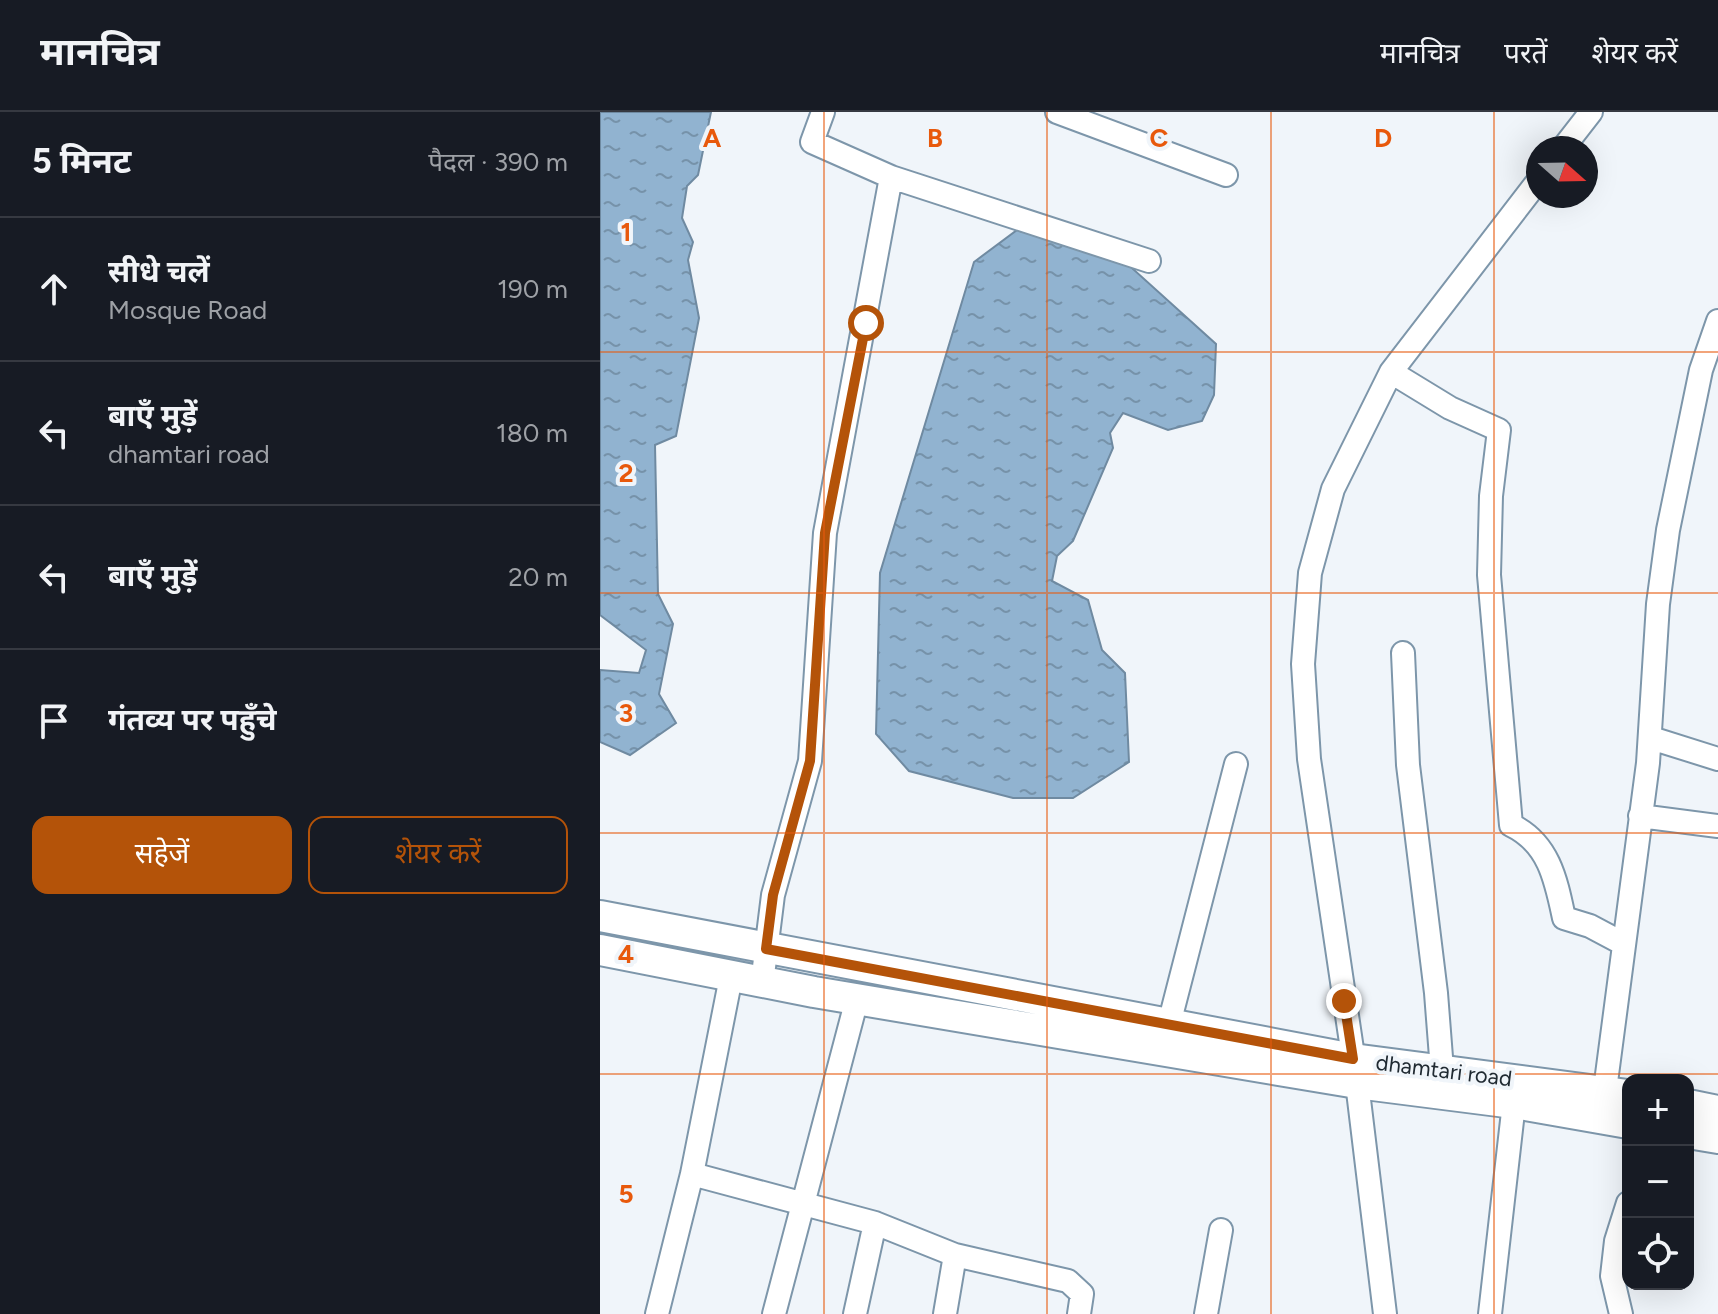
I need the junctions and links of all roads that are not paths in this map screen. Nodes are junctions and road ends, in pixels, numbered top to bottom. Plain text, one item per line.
1 (823, 112) edge
2 (1591, 112) edge
3 (1071, 114) edge
4 (1572, 136) edge
5 (1226, 175) dead end
6 (891, 177) junction
7 (1526, 197) edge
8 (1149, 261) dead end
9 (1718, 321) edge
10 (1391, 372) junction
11 (1403, 653) dead end
12 (1651, 738) junction
13 (1718, 759) edge
14 (1236, 764) dead end
15 (1640, 816) junction
16 (1718, 826) edge
17 (600, 916) edge
18 (1622, 943) junction
19 (766, 949) junction
20 (600, 950) edge
21 (731, 977) junction
22 (762, 983) junction
23 (857, 999) junction
24 (1169, 1024) junction
25 (1442, 1070) junction
26 (1355, 1071) junction
27 (1514, 1103) junction
28 (1694, 1106) edge
29 (1616, 1107) edge
30 (1718, 1111) edge
31 (1694, 1134) edge
32 (1718, 1138) edge
33 (692, 1174) junction
34 (803, 1203) junction
35 (1623, 1218) edge
36 (875, 1223) junction
37 (1221, 1230) dead end
38 (955, 1255) junction
39 (657, 1314) edge
40 (774, 1314) edge
41 (855, 1314) edge
42 (945, 1314) edge
43 (1079, 1314) edge
44 (1206, 1314) edge
45 (1385, 1314) edge
46 (1490, 1314) edge
47 (1621, 1314) edge

1 - 6 street
2 - 4 street
3 - 5 street
6 - 8 street
6 - 19 street
7 - 10 street
9 - 12 street
10 - 18 street
10 - 26 street
11 - 25 street
12 - 13 street
12 - 15 street
14 - 24 street
15 - 16 street
15 - 18 street
17 - 19 main road, dhamtari road
18 - 29 street
19 - 22 street
19 - 24 main road, dhamtari road
20 - 21 main road
21 - 22 main road
21 - 33 street
22 - 23 main road
23 - 26 main road
23 - 34 street
24 - 26 main road, dhamtari road
25 - 26 main road, dhamtari road
25 - 29 main road, dhamtari road
26 - 27 main road
26 - 45 street
27 - 29 main road
27 - 46 street
28 - 30 main road
31 - 32 main road
33 - 34 street
33 - 39 street
34 - 36 street
34 - 40 street
35 - 47 street
36 - 38 street
36 - 41 street
37 - 44 street
38 - 42 street
38 - 43 street

